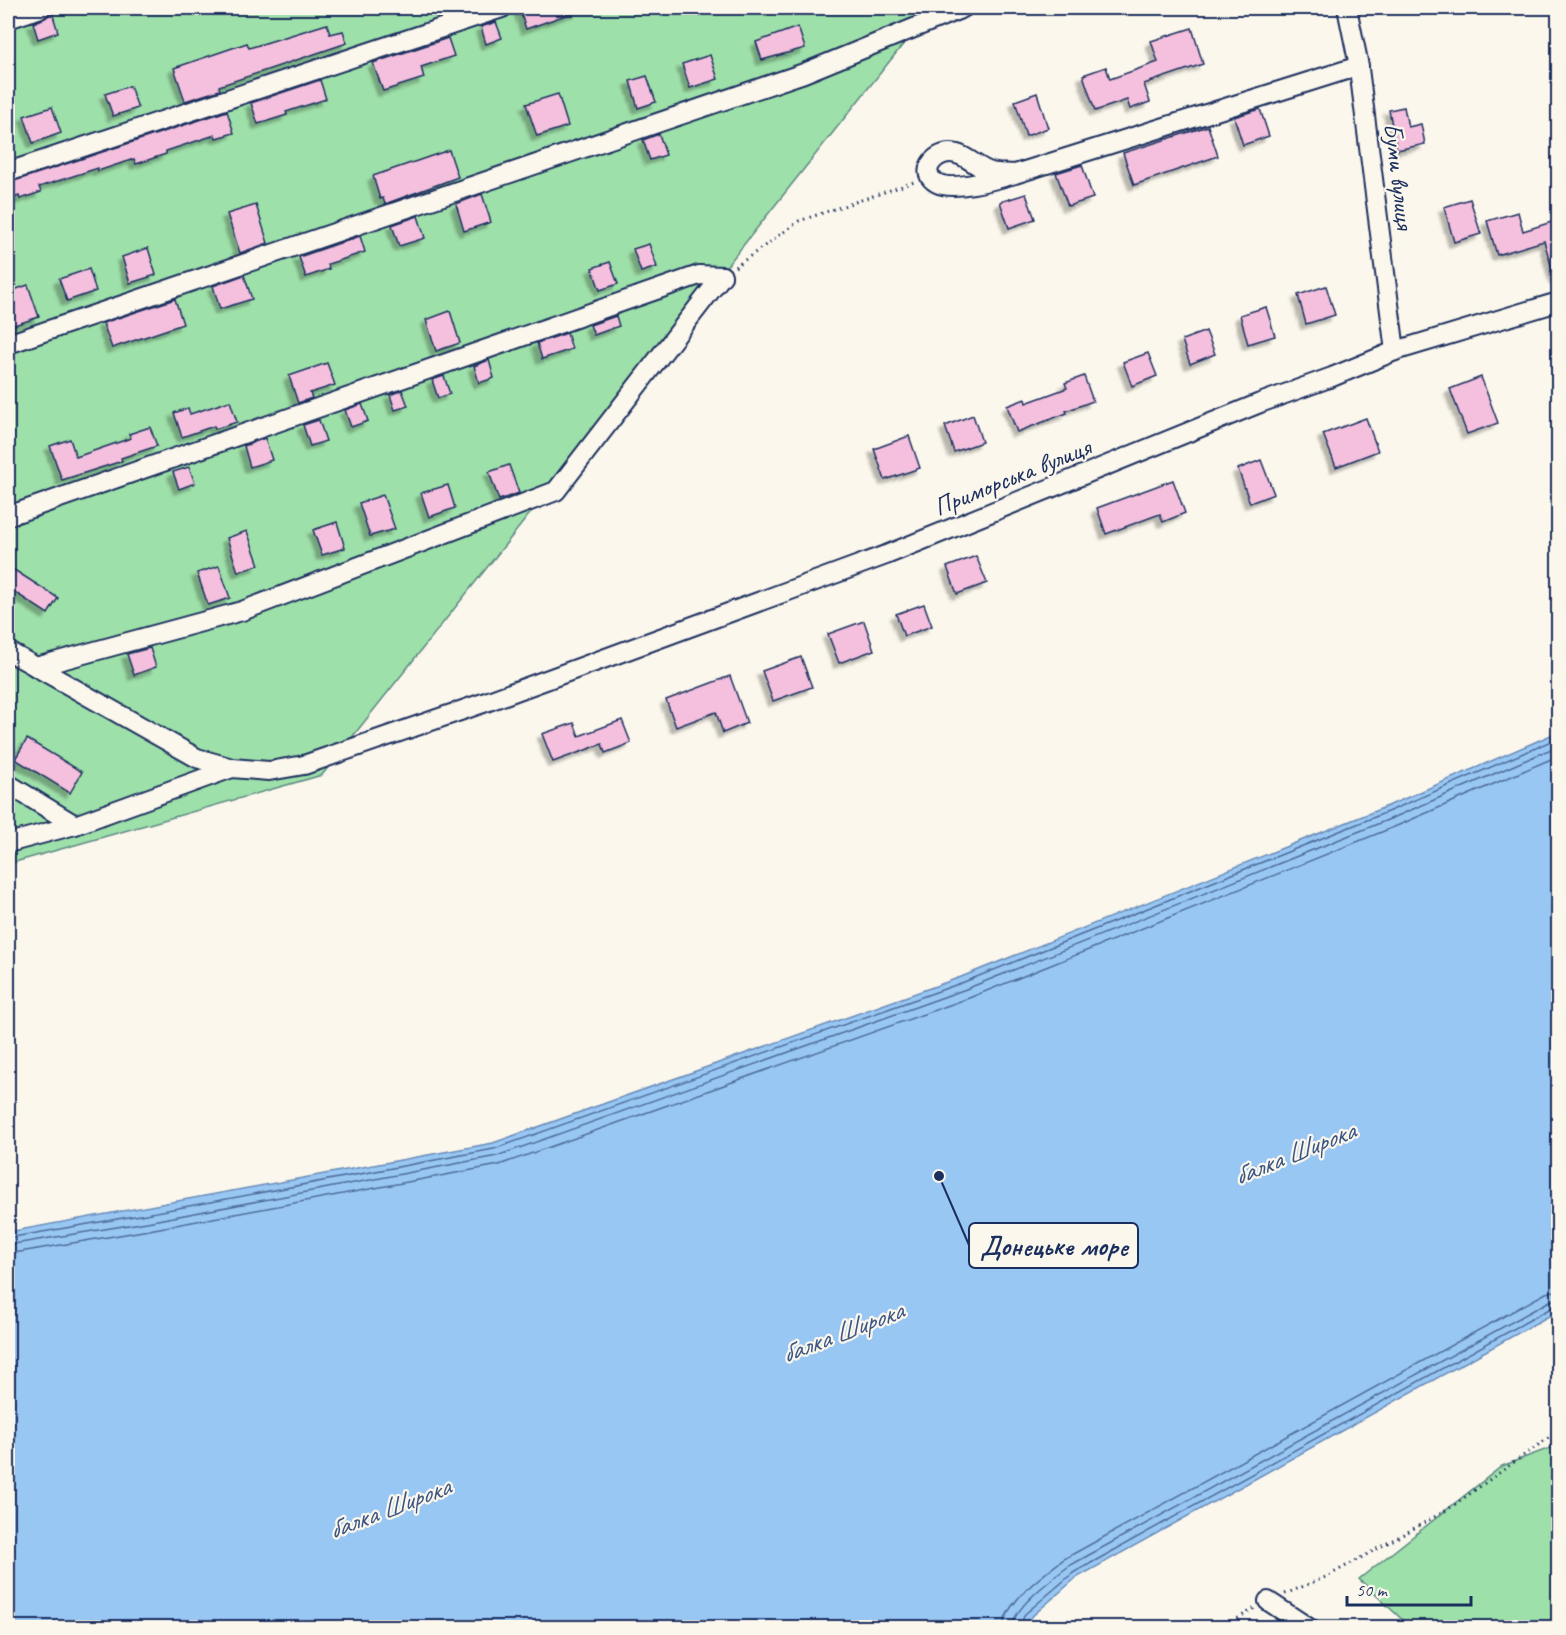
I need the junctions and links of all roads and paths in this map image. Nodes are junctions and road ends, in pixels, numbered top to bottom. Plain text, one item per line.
1 (41, 8) edge
2 (502, 8) edge
3 (963, 8) edge
4 (1347, 8) edge
5 (8, 19) edge
6 (1359, 66) junction
7 (8, 172) edge
8 (1015, 174) junction
9 (930, 177) junction
10 (722, 276) junction
11 (1558, 302) edge
12 (8, 344) edge
13 (1395, 351) junction
14 (8, 516) edge
15 (8, 651) edge
16 (36, 667) junction
17 (232, 768) junction
18 (8, 784) edge
19 (75, 825) junction
20 (8, 843) edge
21 (1558, 1431) edge
22 (1268, 1601) junction
23 (1222, 1628) edge
24 (1309, 1628) edge

1 - 5 street
2 - 7 street
3 - 12 street
4 - 6 street, Буми вулиця
6 - 8 street
6 - 13 street, Буми вулиця
8 - 9 street
8 - 9 street
9 - 10 path
10 - 14 street
10 - 16 street
11 - 13 street, Приморська вулиця
13 - 17 street, Приморська вулиця
15 - 16 street
16 - 17 street
17 - 19 street
18 - 19 street
19 - 20 street
21 - 22 path
22 - 23 path
22 - 24 street

